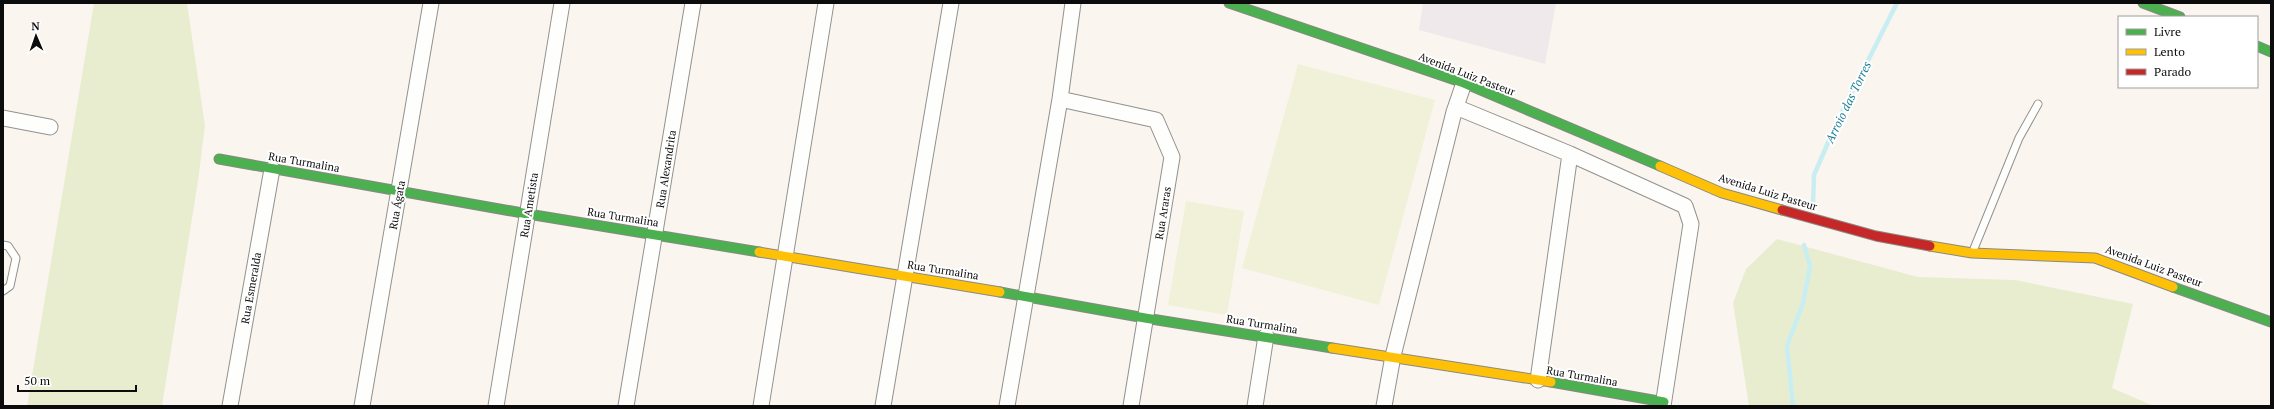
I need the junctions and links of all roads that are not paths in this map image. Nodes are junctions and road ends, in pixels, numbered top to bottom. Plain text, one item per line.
1 (431, 3) edge
2 (562, 3) edge
3 (693, 3) edge
4 (826, 3) edge
5 (951, 3) edge
6 (1073, 3) edge
7 (1229, 3) edge
8 (2143, 3) edge
9 (2177, 16) edge
10 (2258, 46) edge
11 (2271, 52) edge
12 (1464, 83) junction
13 (1060, 99) junction
14 (2038, 104) dead end
15 (1456, 107) junction
16 (3, 118) edge
17 (50, 127) dead end
18 (1570, 154) junction
19 (219, 159) dead end
20 (272, 169) junction
21 (399, 191) junction
22 (528, 214) junction
23 (656, 234) junction
24 (3, 245) edge
25 (1972, 253) junction
26 (786, 256) junction
27 (905, 276) junction
28 (3, 291) edge
29 (1025, 296) junction
30 (1145, 318) junction
31 (2271, 322) edge
32 (1266, 336) junction
33 (1393, 356) junction
34 (1538, 380) junction
35 (1664, 404) edge
36 (230, 406) edge
37 (362, 406) edge
38 (496, 406) edge
39 (626, 406) edge
40 (761, 406) edge
41 (883, 406) edge
42 (1007, 406) edge
43 (1131, 406) edge
44 (1255, 406) edge
45 (1384, 406) edge

1 - 21 street, Rua Ágata
2 - 22 street, Rua Ametista
3 - 23 street, Rua Alexandrita
4 - 26 street
5 - 27 street
6 - 13 street
7 - 12 street, Avenida Luiz Pasteur
8 - 9 street
10 - 11 street
12 - 15 street
12 - 25 street, Avenida Luiz Pasteur
13 - 29 street
13 - 30 street, Rua Araras
14 - 25 lane
15 - 18 street
15 - 33 street
16 - 17 street
18 - 34 street
18 - 35 street
19 - 20 street, Rua Turmalina
20 - 21 street, Rua Turmalina
20 - 36 street, Rua Esmeralda
21 - 22 street, Rua Turmalina
21 - 37 street, Rua Ágata
22 - 23 street, Rua Turmalina
22 - 38 street, Rua Ametista
23 - 26 street, Rua Turmalina
23 - 39 street, Rua Alexandrita
24 - 28 lane
25 - 31 street, Avenida Luiz Pasteur
26 - 27 street, Rua Turmalina
26 - 40 street
27 - 29 street, Rua Turmalina
27 - 41 street
29 - 30 street, Rua Turmalina
29 - 42 street
30 - 32 street, Rua Turmalina
30 - 43 street, Rua Araras
32 - 33 street, Rua Turmalina
32 - 44 street
33 - 34 street, Rua Turmalina
33 - 45 street
34 - 35 street, Rua Turmalina

